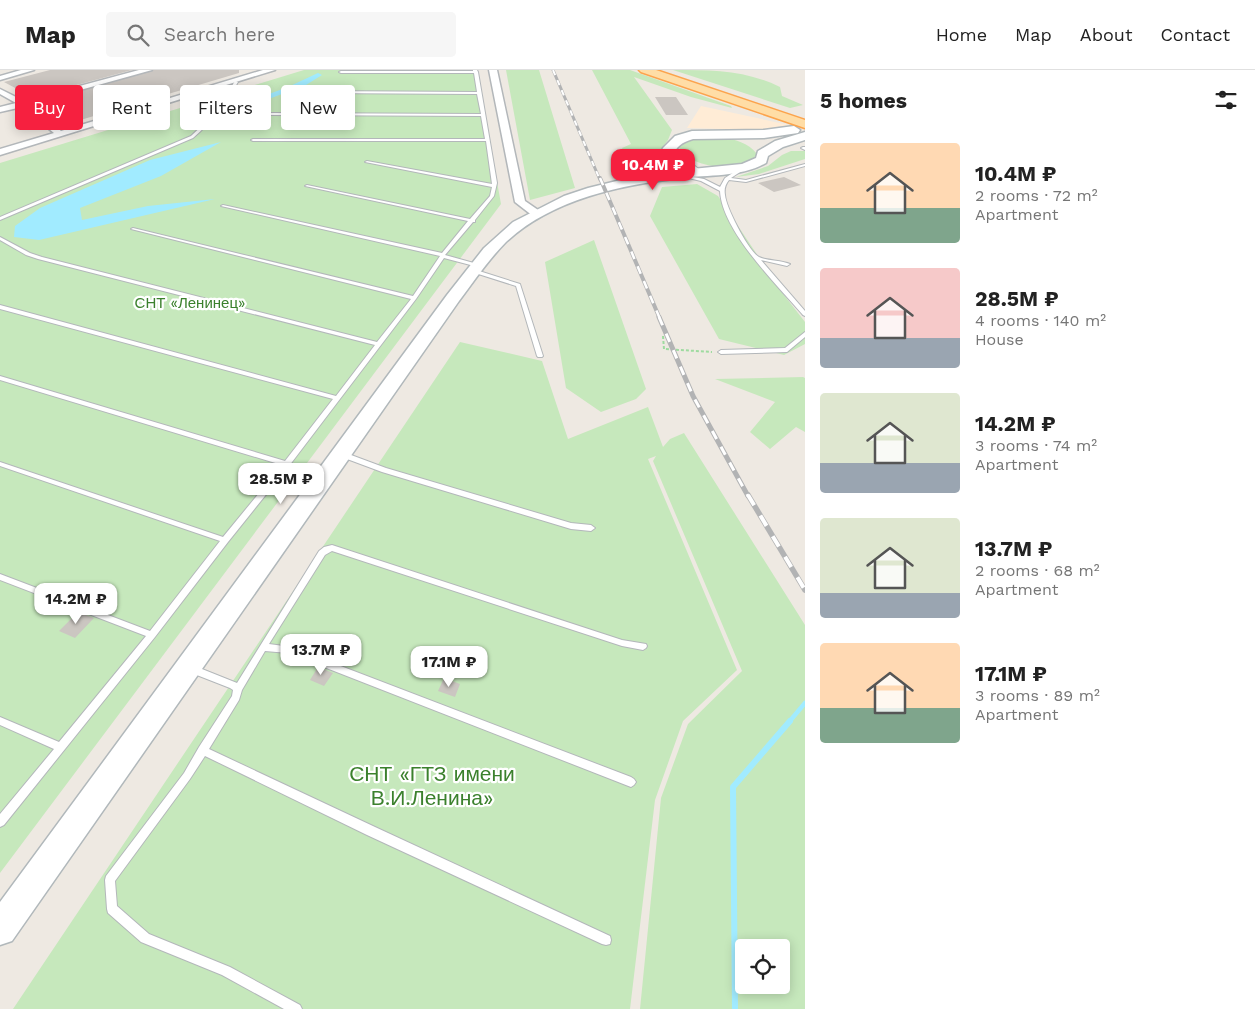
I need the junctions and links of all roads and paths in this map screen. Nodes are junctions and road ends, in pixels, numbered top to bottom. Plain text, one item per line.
1 (30, 70) edge
2 (148, 70) edge
3 (271, 70) edge
4 (493, 70) edge
5 (645, 70) edge
6 (661, 70) edge
7 (476, 71) edge
8 (341, 72) dead end
9 (0, 78) edge
10 (236, 82) junction
11 (83, 88) edge
12 (0, 91) edge
13 (355, 92) edge
14 (479, 93) junction
15 (15, 99) edge
16 (15, 106) edge
17 (0, 110) edge
18 (271, 114) dead end
19 (483, 116) junction
20 (795, 117) edge
21 (805, 126) edge
22 (55, 130) edge
23 (60, 134) junction
24 (720, 134) junction
25 (253, 140) dead end
26 (488, 140) junction
27 (674, 144) junction
28 (804, 145) edge
29 (0, 152) edge
30 (682, 157) junction
31 (762, 157) junction
32 (366, 162) dead end
33 (805, 165) edge
34 (700, 172) junction
35 (734, 172) junction
36 (664, 174) junction
37 (637, 179) junction
38 (715, 185) junction
39 (307, 186) dead end
40 (494, 186) junction
41 (722, 190) junction
42 (223, 206) dead end
43 (537, 214) junction
44 (0, 219) edge
45 (473, 221) junction
46 (133, 229) dead end
47 (0, 238) edge
48 (442, 256) junction
49 (757, 258) junction
50 (787, 264) dead end
51 (476, 268) junction
52 (414, 298) junction
53 (0, 307) edge
54 (805, 314) edge
55 (805, 334) edge
56 (662, 336) dead end
57 (378, 344) junction
58 (721, 352) joint
59 (540, 356) dead end
60 (0, 378) edge
61 (337, 398) junction
62 (341, 454) junction
63 (0, 464) edge
64 (286, 464) junction
65 (591, 528) dead end
66 (224, 540) junction
67 (0, 577) edge
68 (152, 635) junction
69 (643, 646) dead end
70 (263, 647) junction
71 (188, 667) junction
72 (238, 689) junction
73 (0, 722) edge
74 (60, 747) junction
75 (202, 750) junction
76 (631, 782) dead end
77 (0, 822) edge
78 (0, 929) edge
79 (606, 940) dead end
80 (296, 1009) edge

1 - 9 street
2 - 11 street
3 - 10 street
4 - 43 street
5 - 20 main road
6 - 20 main road
7 - 8 lane
7 - 14 lane
10 - 23 street
10 - 44 lane
12 - 15 street
13 - 14 lane
14 - 19 lane
16 - 17 street
18 - 19 lane
19 - 26 lane
20 - 21 main road
21 - 24 main road
22 - 23 street
23 - 29 street
24 - 27 main road
24 - 31 main road
25 - 26 lane
26 - 40 lane
27 - 30 main road
27 - 37 main road
28 - 31 main road
30 - 34 lane
30 - 35 main road
31 - 35 main road
32 - 40 lane
33 - 35 lane
34 - 35 main road
34 - 36 main road
34 - 38 lane
35 - 41 lane
36 - 37 main road
36 - 38 lane
37 - 43 main road
38 - 41 lane
39 - 45 lane
40 - 45 lane
41 - 49 lane
42 - 48 lane
43 - 51 main road
45 - 48 lane
46 - 52 lane
47 - 57 lane
48 - 51 lane
48 - 52 lane
49 - 50 lane
49 - 54 lane
51 - 59 lane
51 - 62 main road
52 - 57 lane
53 - 61 lane
55 - 58 lane
56 - 58 path
57 - 61 lane
60 - 64 lane
61 - 64 lane
62 - 65 lane
62 - 71 main road
63 - 66 lane
64 - 66 lane
66 - 68 lane
67 - 68 lane
68 - 74 lane
69 - 70 lane
70 - 72 lane
70 - 76 lane
71 - 72 lane
71 - 78 main road
72 - 75 lane
73 - 74 lane
74 - 77 lane
75 - 79 lane
75 - 80 lane

